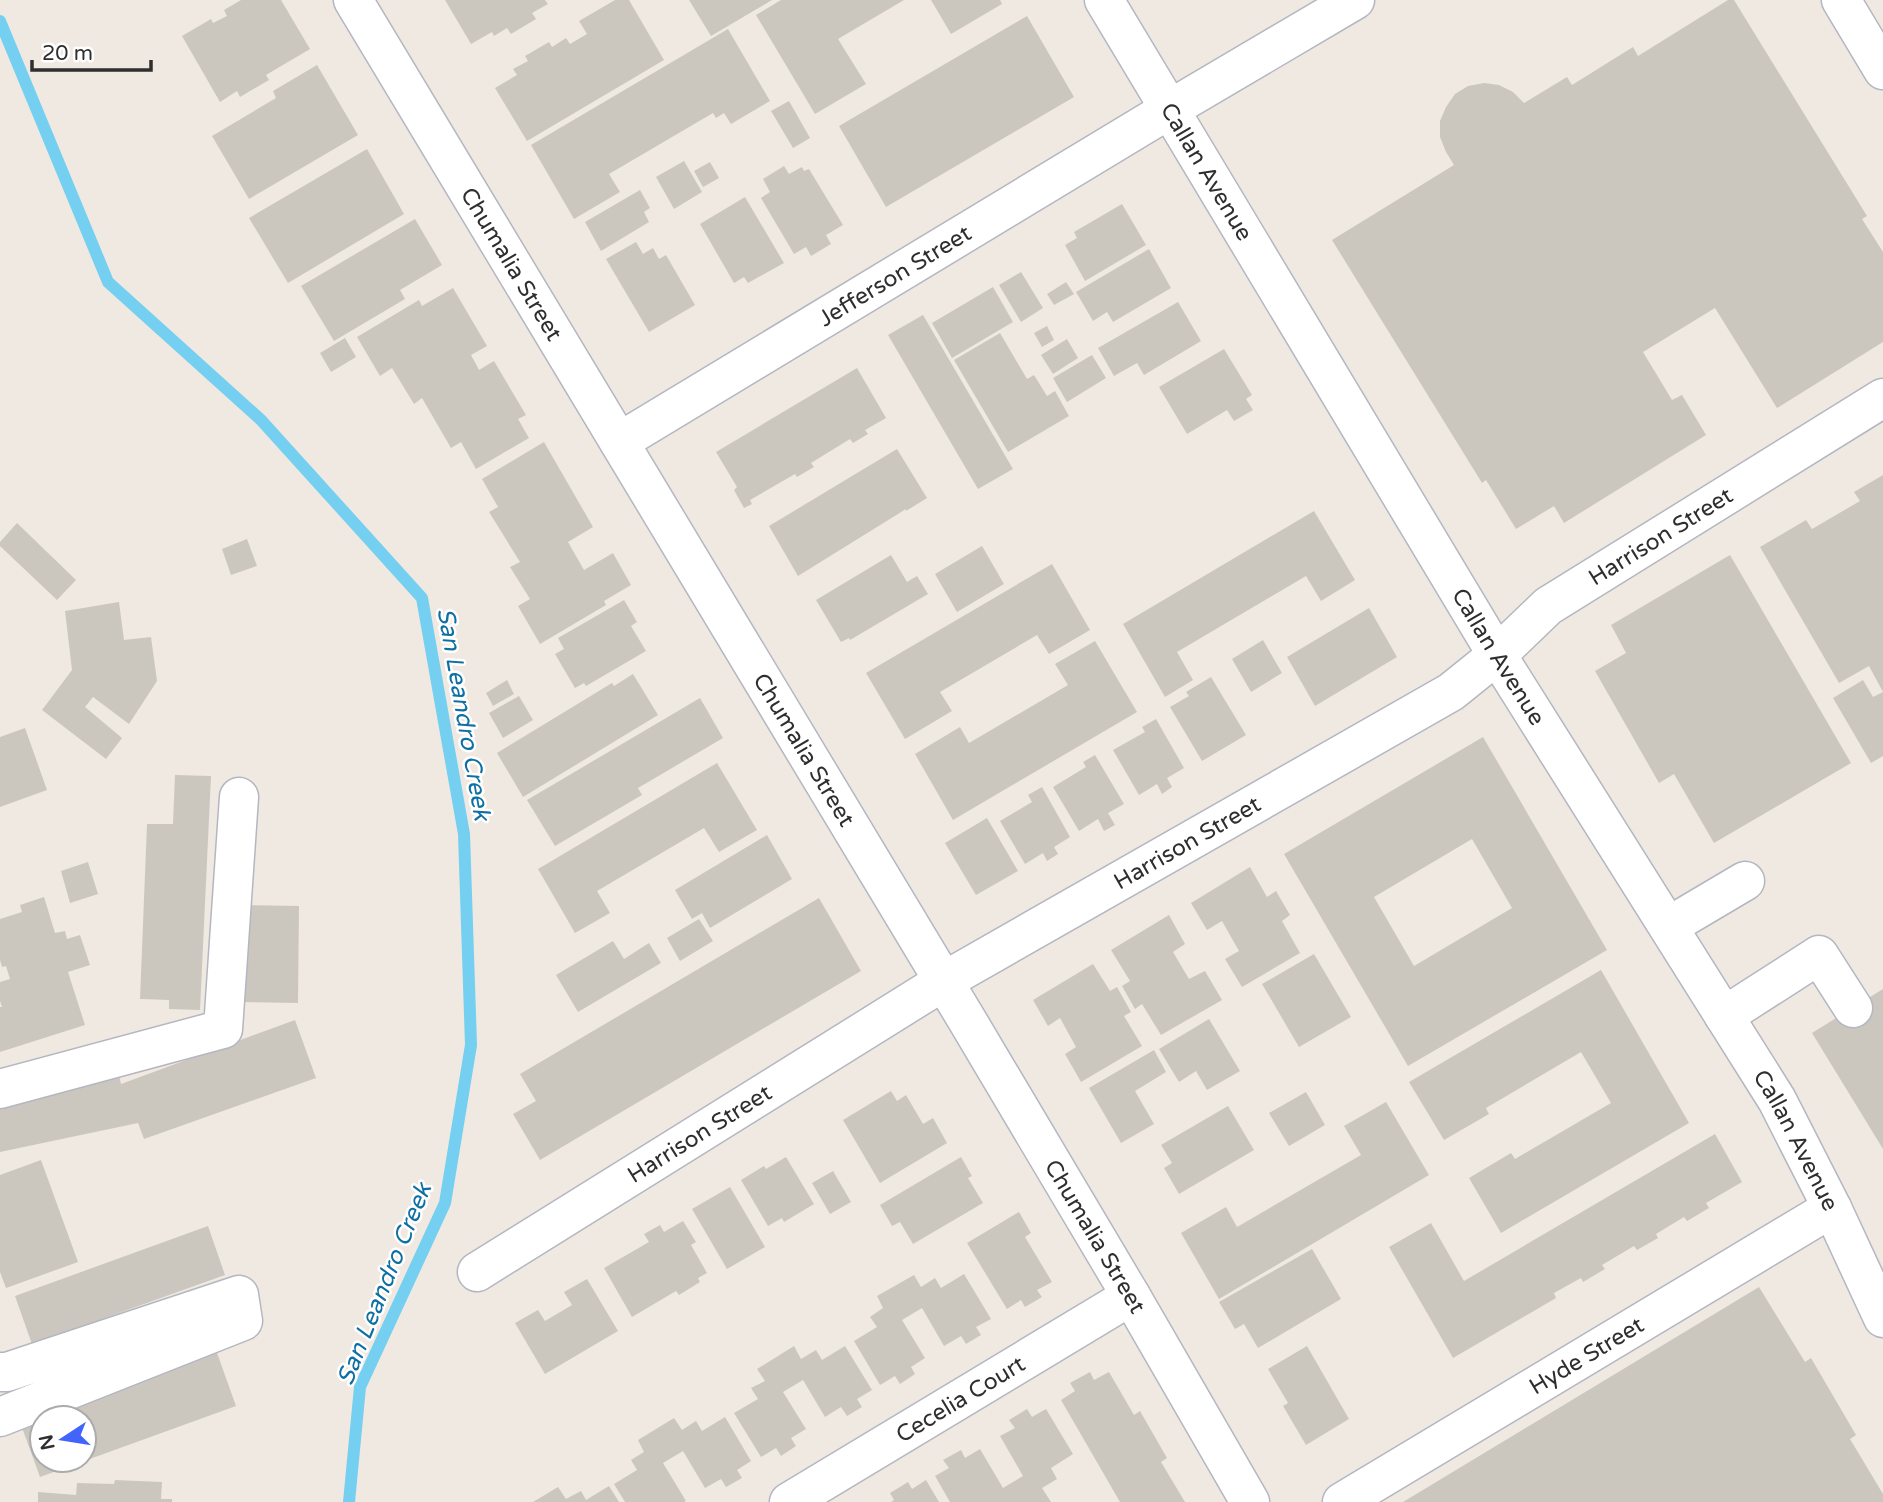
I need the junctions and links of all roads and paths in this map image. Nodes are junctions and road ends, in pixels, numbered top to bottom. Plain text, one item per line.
1 (353, 0) edge
2 (1104, 0) edge
3 (1355, 0) edge
4 (1841, 0) edge
5 (1883, 70) edge
6 (1170, 109) junction
7 (1883, 398) edge
8 (619, 442) junction
9 (1497, 655) junction
10 (239, 797) dead end
11 (1745, 881) dead end
12 (1668, 926) junction
13 (944, 981) junction
14 (1853, 1008) dead end
15 (1724, 1016) junction
16 (0, 1089) edge
17 (1832, 1208) junction
18 (477, 1272) dead end
19 (1131, 1296) junction
20 (1883, 1318) edge
21 (0, 1371) edge
22 (0, 1417) edge
23 (789, 1502) edge
24 (1250, 1502) edge
25 (1342, 1502) edge

1 - 8 street, Chumalia Street
2 - 6 street, Callan Avenue
3 - 6 street, Jefferson Street
4 - 5 street
6 - 8 street, Jefferson Street
6 - 9 street, Callan Avenue
7 - 9 street, Harrison Street
8 - 13 street, Chumalia Street
9 - 12 street, Callan Avenue
9 - 13 street, Harrison Street
10 - 16 street
11 - 12 street
12 - 15 street, Callan Avenue
13 - 18 street, Harrison Street
13 - 19 street, Chumalia Street
14 - 15 street
15 - 17 street, Callan Avenue
17 - 20 street, Callan Avenue
17 - 25 street, Hyde Street
19 - 23 street, Cecelia Court
19 - 24 street, Chumalia Street
21 - 22 street

